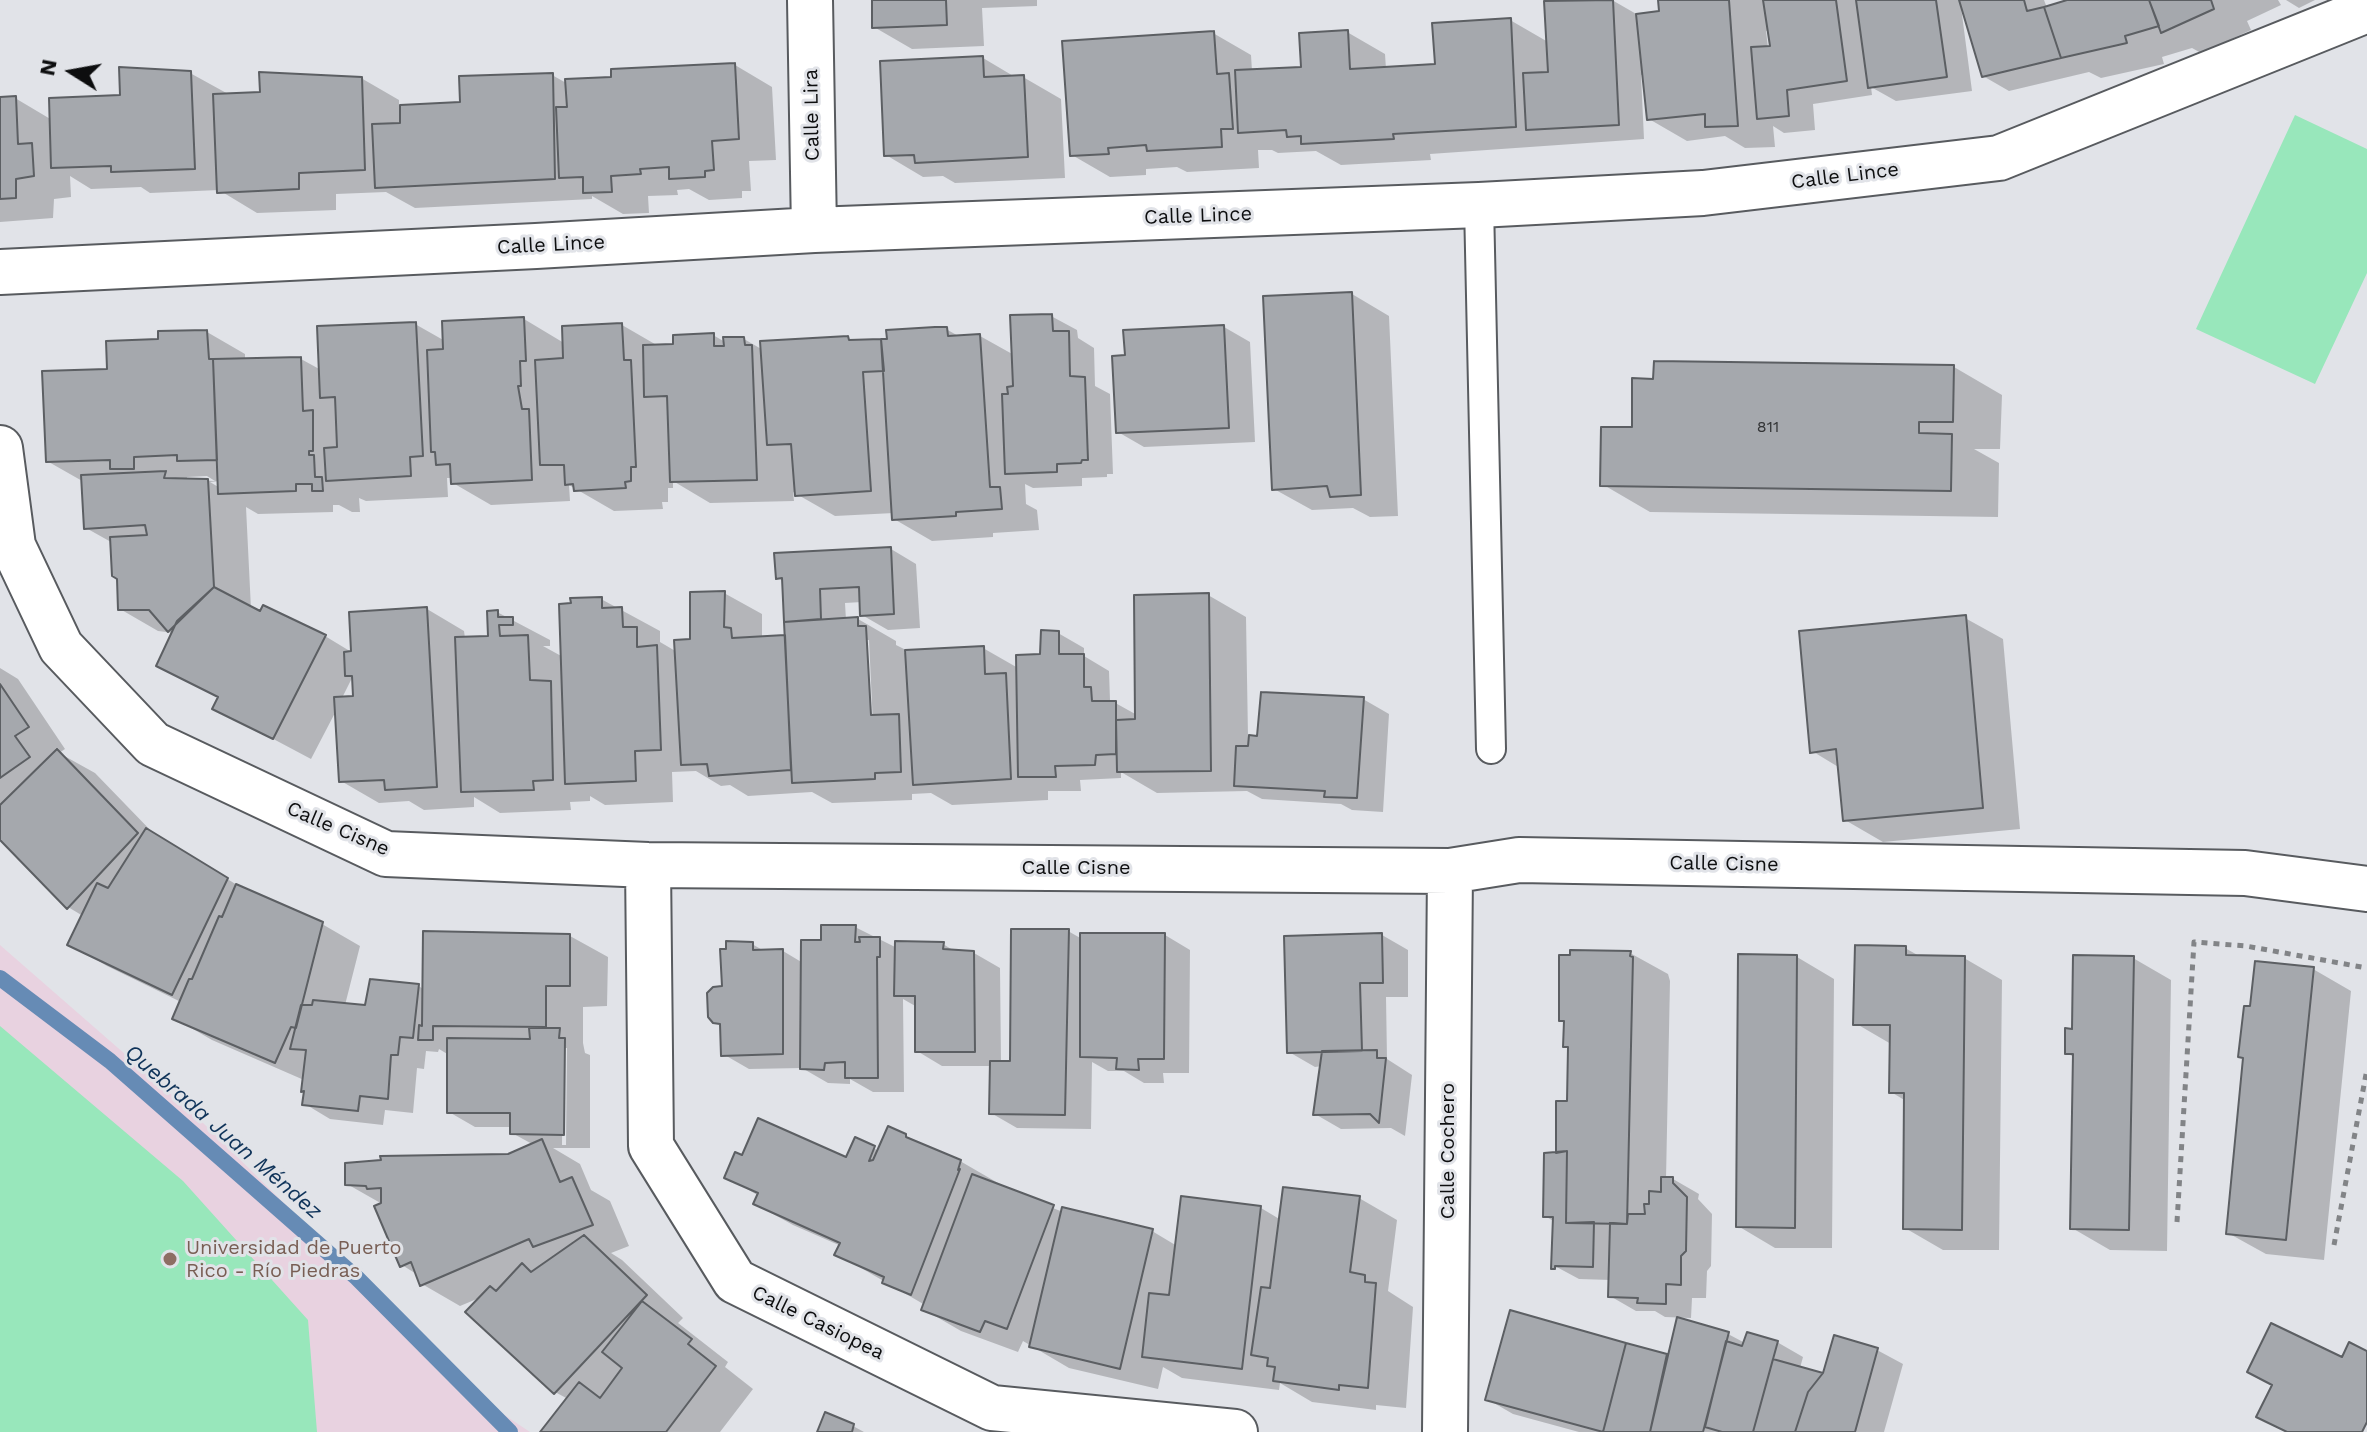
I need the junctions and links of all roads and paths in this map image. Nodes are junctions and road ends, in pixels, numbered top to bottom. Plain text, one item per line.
1 (810, 0) edge
2 (2367, 10) edge
3 (1479, 205) junction
4 (814, 230) junction
5 (0, 272) edge
6 (0, 448) edge
7 (1491, 749) dead end
8 (648, 865) junction
9 (1450, 871) junction
10 (2367, 889) edge
11 (2367, 968) edge
12 (2367, 1069) edge
13 (2177, 1222) dead end
14 (2334, 1245) dead end
15 (1235, 1432) edge
16 (1445, 1432) edge

1 - 4 street, Calle Lira
2 - 3 street, Calle Lince
3 - 4 street, Calle Lince
3 - 7 lane
4 - 5 street, Calle Lince
6 - 8 street, Calle Cisne
8 - 9 street, Calle Cisne
8 - 15 street, Calle Casiopea
9 - 10 street, Calle Cisne
9 - 16 street, Calle Cochero
11 - 13 path
12 - 14 path

